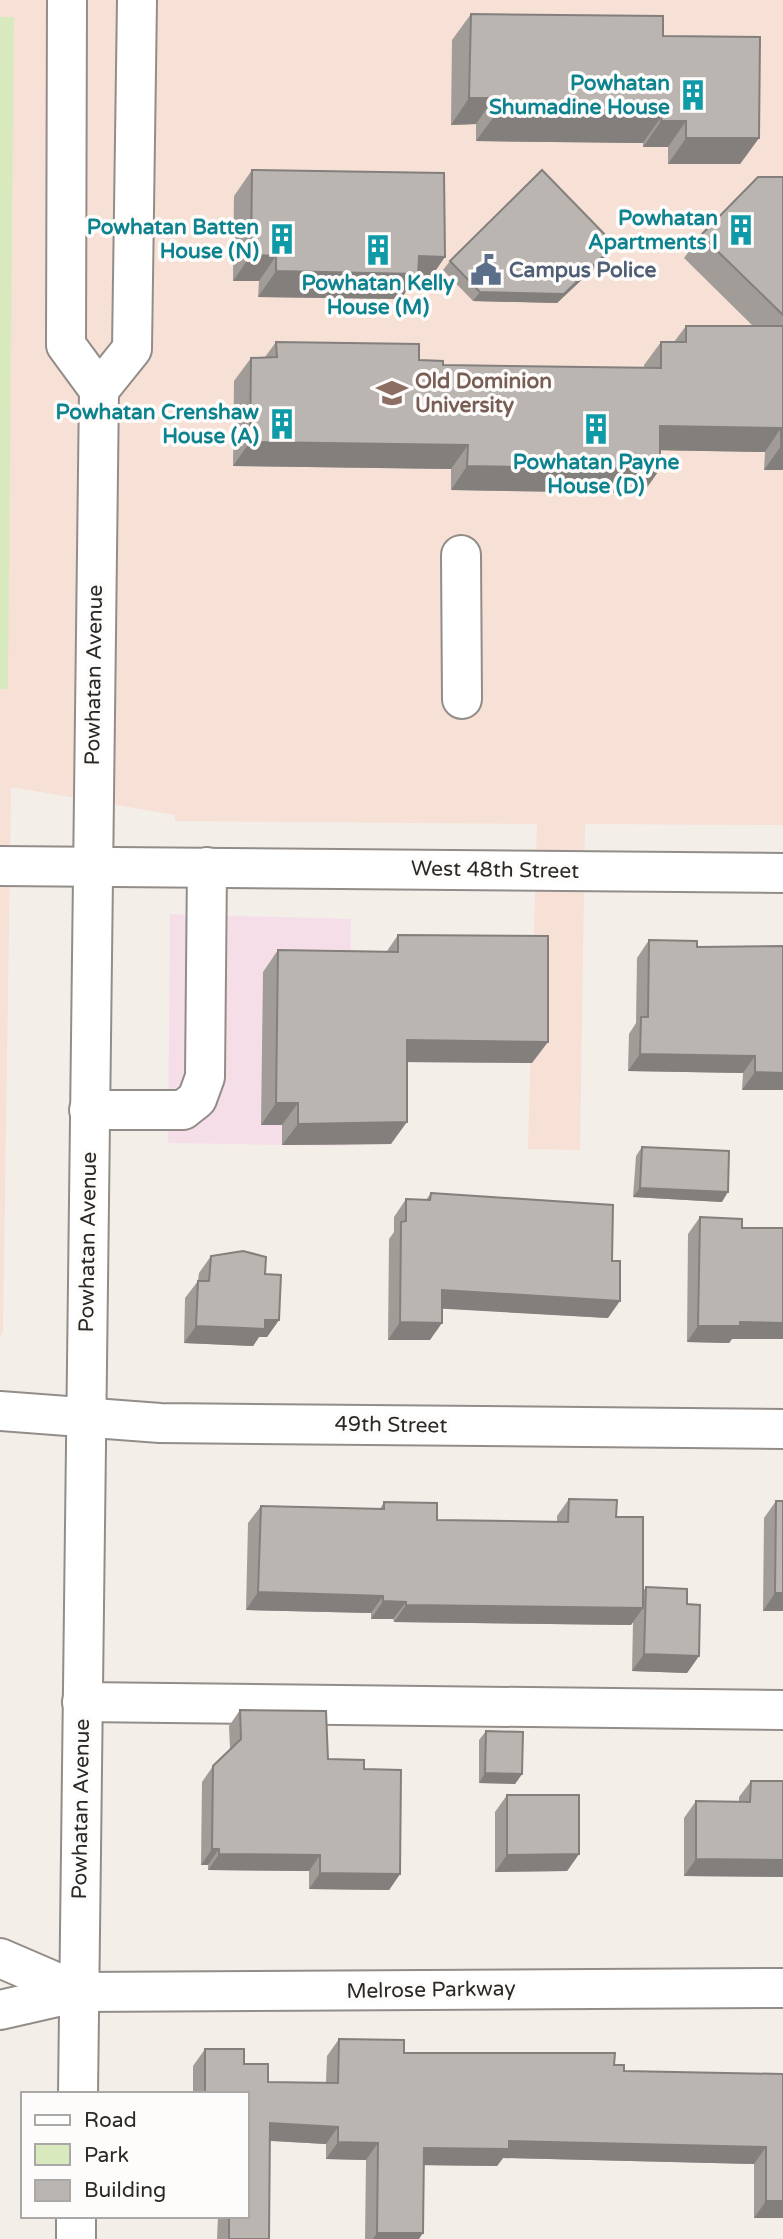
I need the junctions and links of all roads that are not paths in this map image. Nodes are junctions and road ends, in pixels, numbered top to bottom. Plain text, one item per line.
1 (67, 0) edge
2 (137, 0) edge
3 (99, 390) junction
4 (461, 555) dead end
5 (462, 699) dead end
6 (0, 866) edge
7 (92, 867) junction
8 (207, 867) junction
9 (783, 873) edge
10 (89, 1110) junction
11 (0, 1411) edge
12 (85, 1418) junction
13 (783, 1429) edge
14 (82, 1702) junction
15 (783, 1710) edge
16 (0, 1958) edge
17 (783, 1988) edge
18 (79, 1992) junction
19 (0, 2010) edge
20 (78, 2092) edge
21 (76, 2218) edge
22 (76, 2239) edge

1 - 3 street
2 - 3 street
3 - 7 street, Powhatan Avenue
4 - 5 street
6 - 7 street, West 48th Street
7 - 8 street, West 48th Street
7 - 10 street, Powhatan Avenue
8 - 9 street, West 48th Street
8 - 10 street
10 - 12 street, Powhatan Avenue
11 - 12 street, 49th Street
12 - 13 street, 49th Street
12 - 14 street, Powhatan Avenue
14 - 15 street
14 - 18 street, Powhatan Avenue
16 - 18 street, Melrose Parkway
17 - 18 street, Melrose Parkway
18 - 19 street, Melrose Parkway
18 - 20 street, Powhatan Avenue
21 - 22 street

